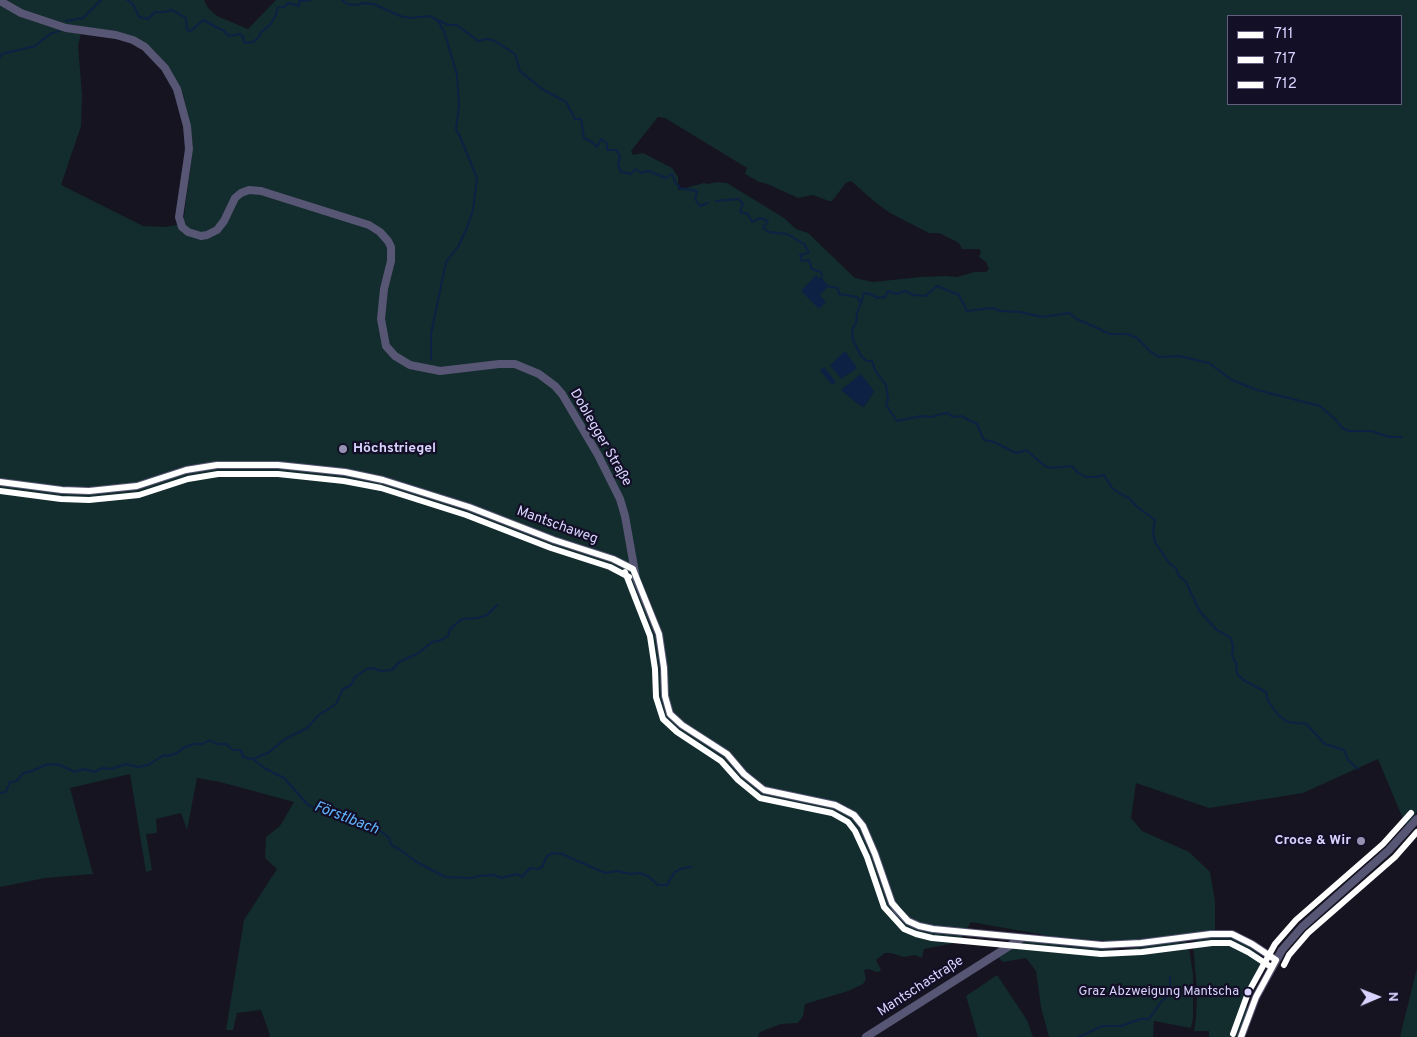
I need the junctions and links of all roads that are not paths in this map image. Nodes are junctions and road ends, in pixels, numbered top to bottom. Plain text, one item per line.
1 (0, 1) edge
2 (0, 482) edge
3 (633, 569) junction
4 (1417, 819) edge
5 (1022, 938) junction
6 (1276, 960) junction
7 (866, 1037) edge
8 (1241, 1037) edge

1 - 3 street, Doblegger Straße
2 - 3 street, Mantschaweg
3 - 5 street, Doblegger Straße
4 - 6 street
5 - 6 street
5 - 7 street, Mantschastraße
6 - 8 street

